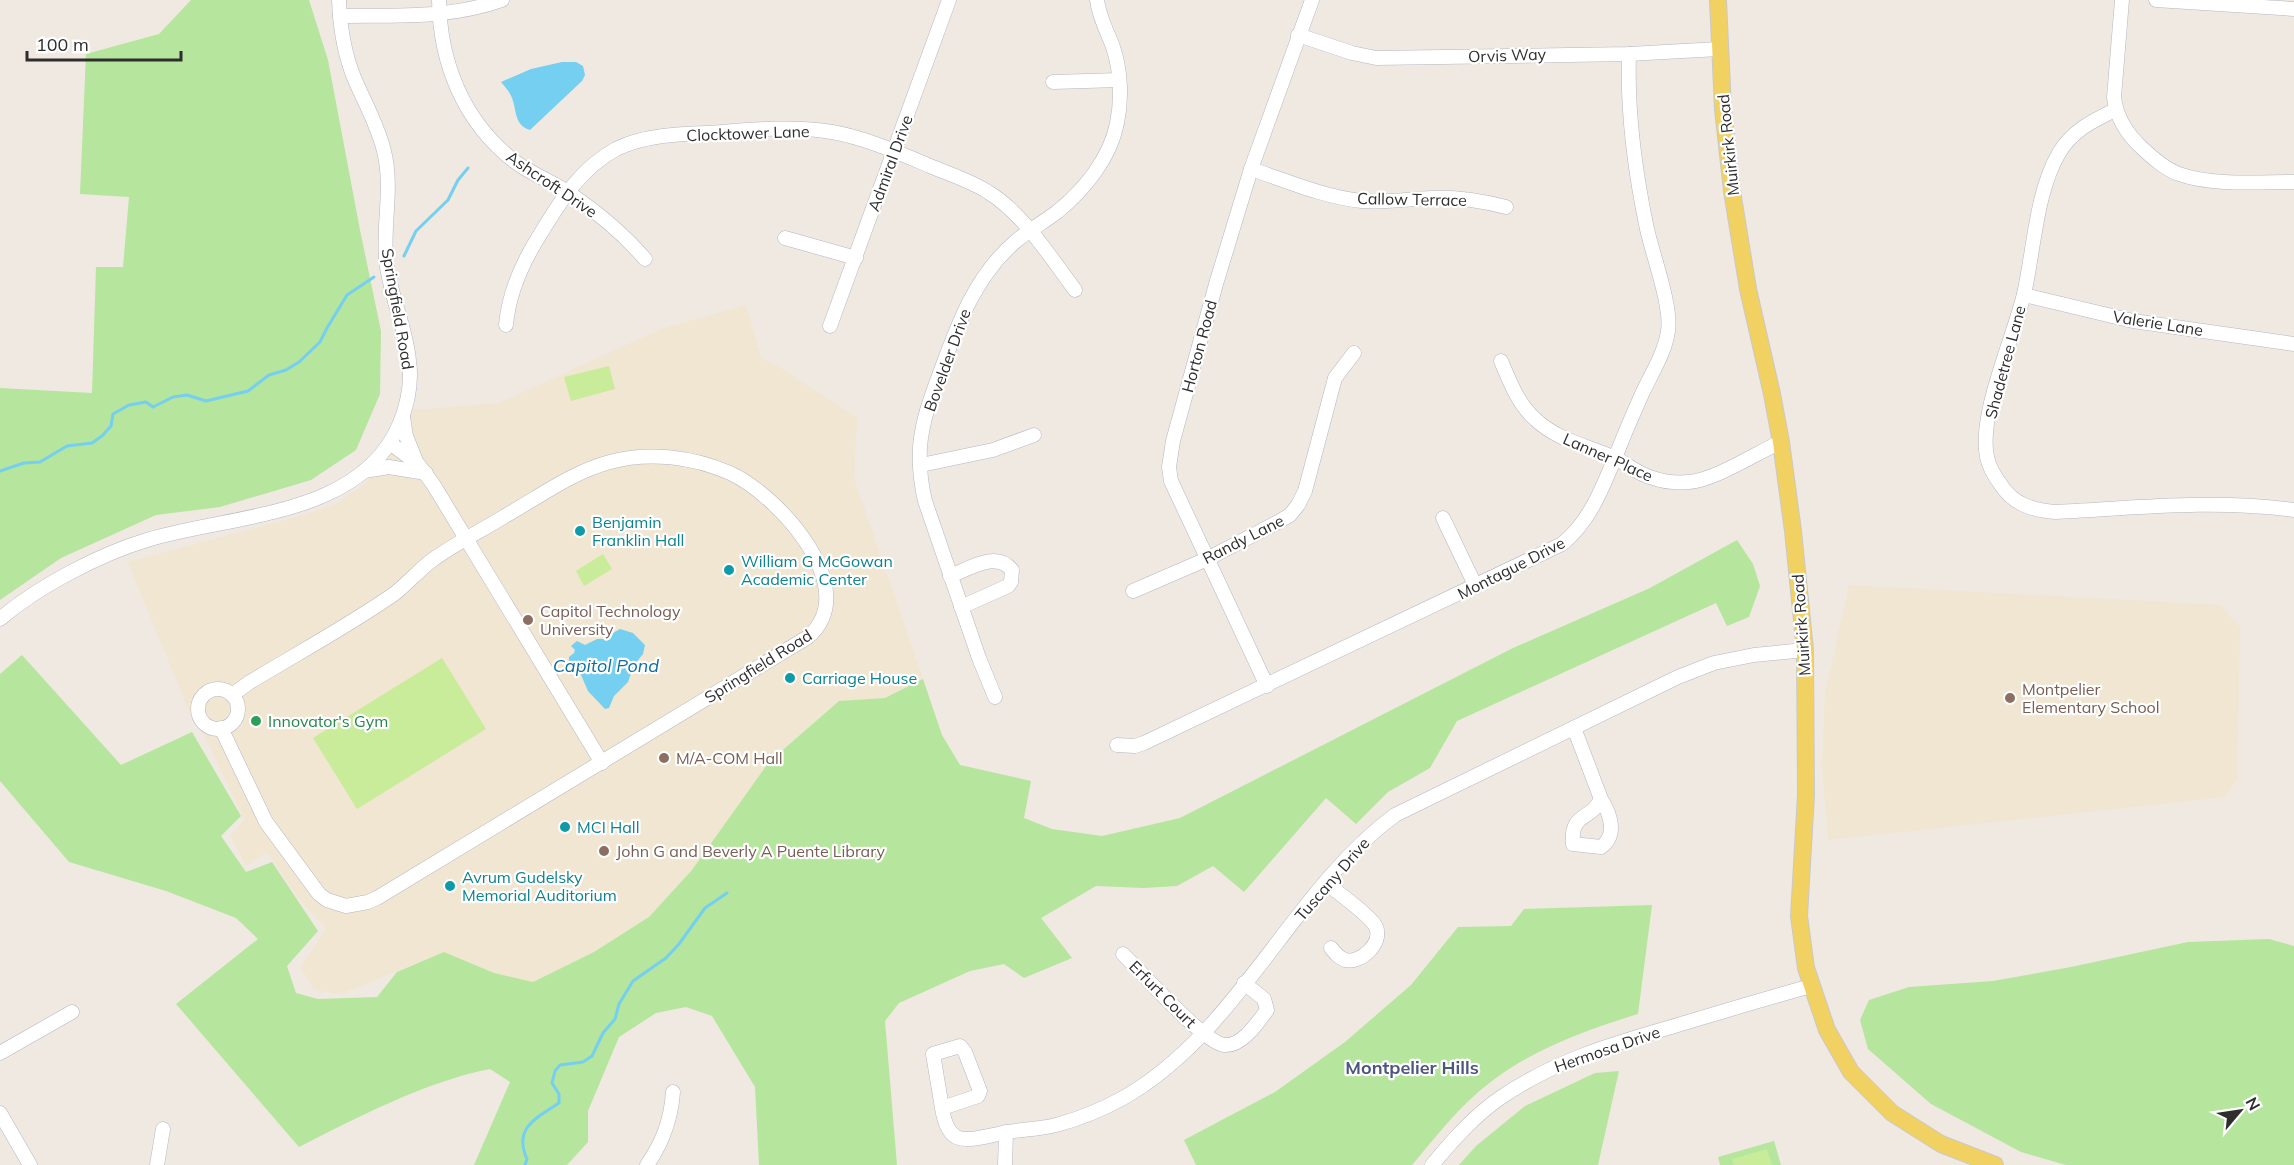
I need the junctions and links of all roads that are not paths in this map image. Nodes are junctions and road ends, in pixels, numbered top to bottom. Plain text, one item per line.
1 (339, 0) edge
2 (439, 0) edge
3 (502, 0) edge
4 (949, 0) edge
5 (1097, 0) edge
6 (1312, 0) edge
7 (1718, 0) edge
8 (2122, 0) edge
9 (2156, 0) edge
10 (2259, 4) edge
11 (2294, 9) edge
12 (439, 15) junction
13 (340, 16) junction
14 (1298, 35) junction
15 (1719, 49) junction
16 (1629, 54) junction
17 (1119, 80) junction
18 (1053, 82) dead end
19 (2115, 110) junction
20 (893, 151) junction
21 (1251, 169) junction
22 (2294, 182) edge
23 (567, 192) junction
24 (1506, 207) dead end
25 (1029, 231) junction
26 (785, 238) dead end
27 (856, 258) junction
28 (645, 259) dead end
29 (1075, 290) dead end
30 (2024, 295) junction
31 (506, 325) dead end
32 (830, 326) dead end
33 (2294, 344) edge
34 (1354, 353) dead end
35 (1501, 361) dead end
36 (403, 417) junction
37 (1034, 435) dead end
38 (1780, 442) junction
39 (390, 443) junction
40 (1614, 458) junction
41 (921, 465) junction
42 (422, 469) junction
43 (364, 471) junction
44 (2294, 510) edge
45 (1443, 518) dead end
46 (467, 539) junction
47 (1207, 559) junction
48 (950, 576) junction
49 (1476, 587) junction
50 (1134, 591) dead end
51 (961, 607) junction
52 (0, 619) edge
53 (1805, 650) junction
54 (1267, 686) junction
55 (232, 695) junction
56 (994, 697) dead end
57 (221, 728) junction
58 (1574, 728) junction
59 (1117, 745) dead end
60 (602, 763) junction
61 (1601, 799) dead end
62 (1326, 883) junction
63 (1331, 948) dead end
64 (1123, 954) dead end
65 (1244, 983) junction
66 (1811, 986) junction
67 (72, 1012) dead end
68 (1203, 1033) junction
69 (0, 1053) edge
70 (673, 1092) dead end
71 (942, 1108) junction
72 (0, 1113) edge
73 (164, 1129) dead end
74 (1006, 1132) junction
75 (30, 1165) edge
76 (157, 1165) edge
77 (647, 1165) edge
78 (1005, 1165) edge
79 (1432, 1165) edge
80 (1995, 1165) edge

1 - 13 street, Springfield Road
2 - 12 street, Ashcroft Drive
3 - 12 street
4 - 20 street, Admiral Drive
5 - 17 street, Bovelder Drive
6 - 14 street, Horton Road
7 - 15 main road, Muirkirk Road
8 - 19 street
9 - 10 street
10 - 11 street
12 - 13 street
12 - 23 street, Ashcroft Drive
13 - 36 street, Springfield Road
14 - 16 street, Orvis Way
14 - 21 street, Horton Road
15 - 16 street, Orvis Way
15 - 38 main road, Muirkirk Road
16 - 40 street, Montague Drive
17 - 18 street
17 - 25 street, Bovelder Drive
19 - 22 street
19 - 30 street, Shadetree Lane
20 - 23 street, Clocktower Lane
20 - 25 street, Clocktower Lane
20 - 27 street, Admiral Drive
21 - 24 street, Callow Terrace
21 - 47 street, Horton Road
23 - 28 street, Ashcroft Drive
23 - 31 street, Clocktower Lane
25 - 29 street, Clocktower Lane
25 - 41 street, Bovelder Drive
26 - 27 street
27 - 32 street, Admiral Drive
30 - 33 street, Valerie Lane
30 - 44 street, Shadetree Lane
34 - 47 street, Randy Lane
35 - 40 street, Lanner Place
36 - 39 street, Springfield Road
36 - 42 street
37 - 41 street
38 - 40 street, Lanner Place
38 - 53 main road, Muirkirk Road
39 - 42 street
39 - 43 street, Springfield Road
40 - 49 street, Montague Drive
41 - 48 street, Bovelder Drive
42 - 43 street
42 - 46 street
43 - 52 street, Springfield Road
45 - 49 street
46 - 55 street, Springfield Road
46 - 60 street
46 - 60 street, Springfield Road
47 - 50 street, Randy Lane
47 - 54 street, Horton Road
48 - 51 street, Bovelder Drive
48 - 51 street
49 - 54 street, Montague Drive
51 - 56 street, Bovelder Drive
53 - 58 street, Tuscany Drive
53 - 66 main road, Muirkirk Road
54 - 59 street, Montague Drive
55 - 57 street
55 - 57 street
57 - 60 street, Springfield Road
58 - 61 street
58 - 62 street, Tuscany Drive
62 - 63 street
62 - 65 street, Tuscany Drive
64 - 68 street, Erfurt Court
65 - 68 street, Tuscany Drive
65 - 68 street
66 - 79 street, Hermosa Drive
66 - 80 main road, Muirkirk Road
67 - 69 street
68 - 74 street, Tuscany Drive
70 - 77 street
71 - 71 street
71 - 74 street, Tuscany Drive
72 - 75 street
73 - 76 street
74 - 78 street

